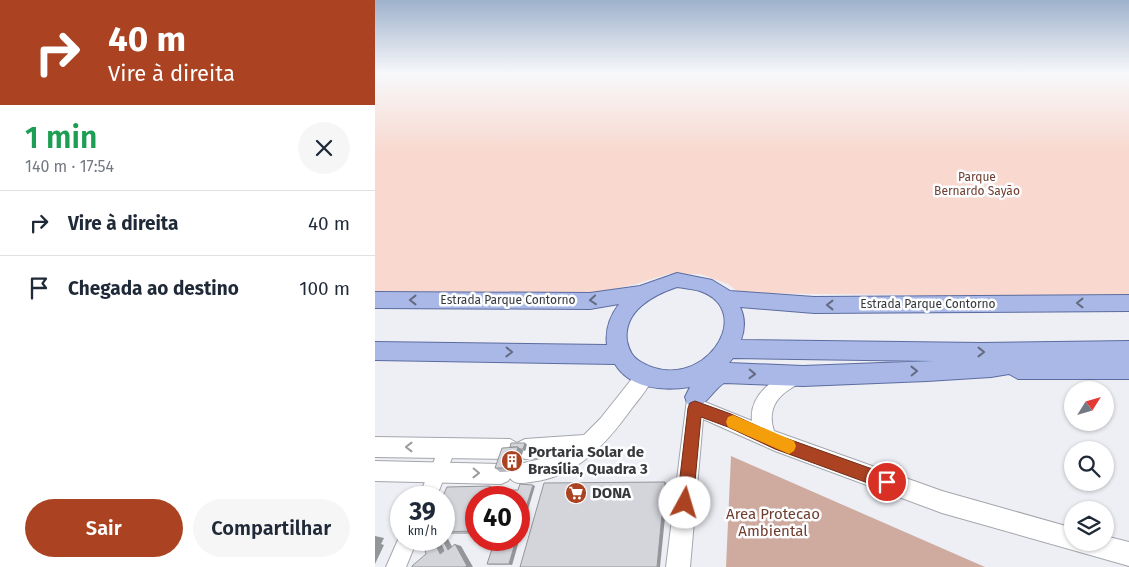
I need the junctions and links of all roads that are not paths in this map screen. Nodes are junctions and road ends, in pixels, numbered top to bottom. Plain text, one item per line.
1 (641, 293) junction
2 (726, 298) junction
3 (375, 300) edge
4 (1129, 303) edge
5 (729, 349) junction
6 (1129, 350) edge
7 (375, 351) edge
8 (1070, 351) junction
9 (621, 355) junction
10 (970, 368) junction
11 (1129, 369) edge
12 (645, 376) junction
13 (696, 376) junction
14 (803, 376) junction
15 (695, 403) junction
16 (766, 437) junction
17 (590, 444) junction
18 (375, 447) edge
19 (448, 448) junction
20 (375, 471) edge
21 (438, 473) junction
22 (432, 486) edge
23 (1064, 536) edge
24 (1114, 550) edge
25 (403, 551) edge
26 (1129, 554) edge
27 (396, 567) edge
28 (678, 567) edge

1 - 2 main road
1 -> 3 main road, Estrada Parque Contorno
1 - 9 main road
4 -> 2 main road, Estrada Parque Contorno
2 - 5 main road
5 -> 8 main road
5 - 13 main road
6 - 8 main road
7 -> 9 main road
8 - 10 main road
9 - 12 main road
10 - 11 main road
14 -> 10 main road
12 - 13 main road
12 - 17 street
13 - 15 street
15 -> 14 main road
14 - 16 street
15 - 16 street
15 - 28 street
16 - 23 street
17 - 19 street
21 -> 17 street
19 -> 18 street
19 - 21 street
20 - 21 street
21 - 22 street
24 - 26 street
25 - 27 street

